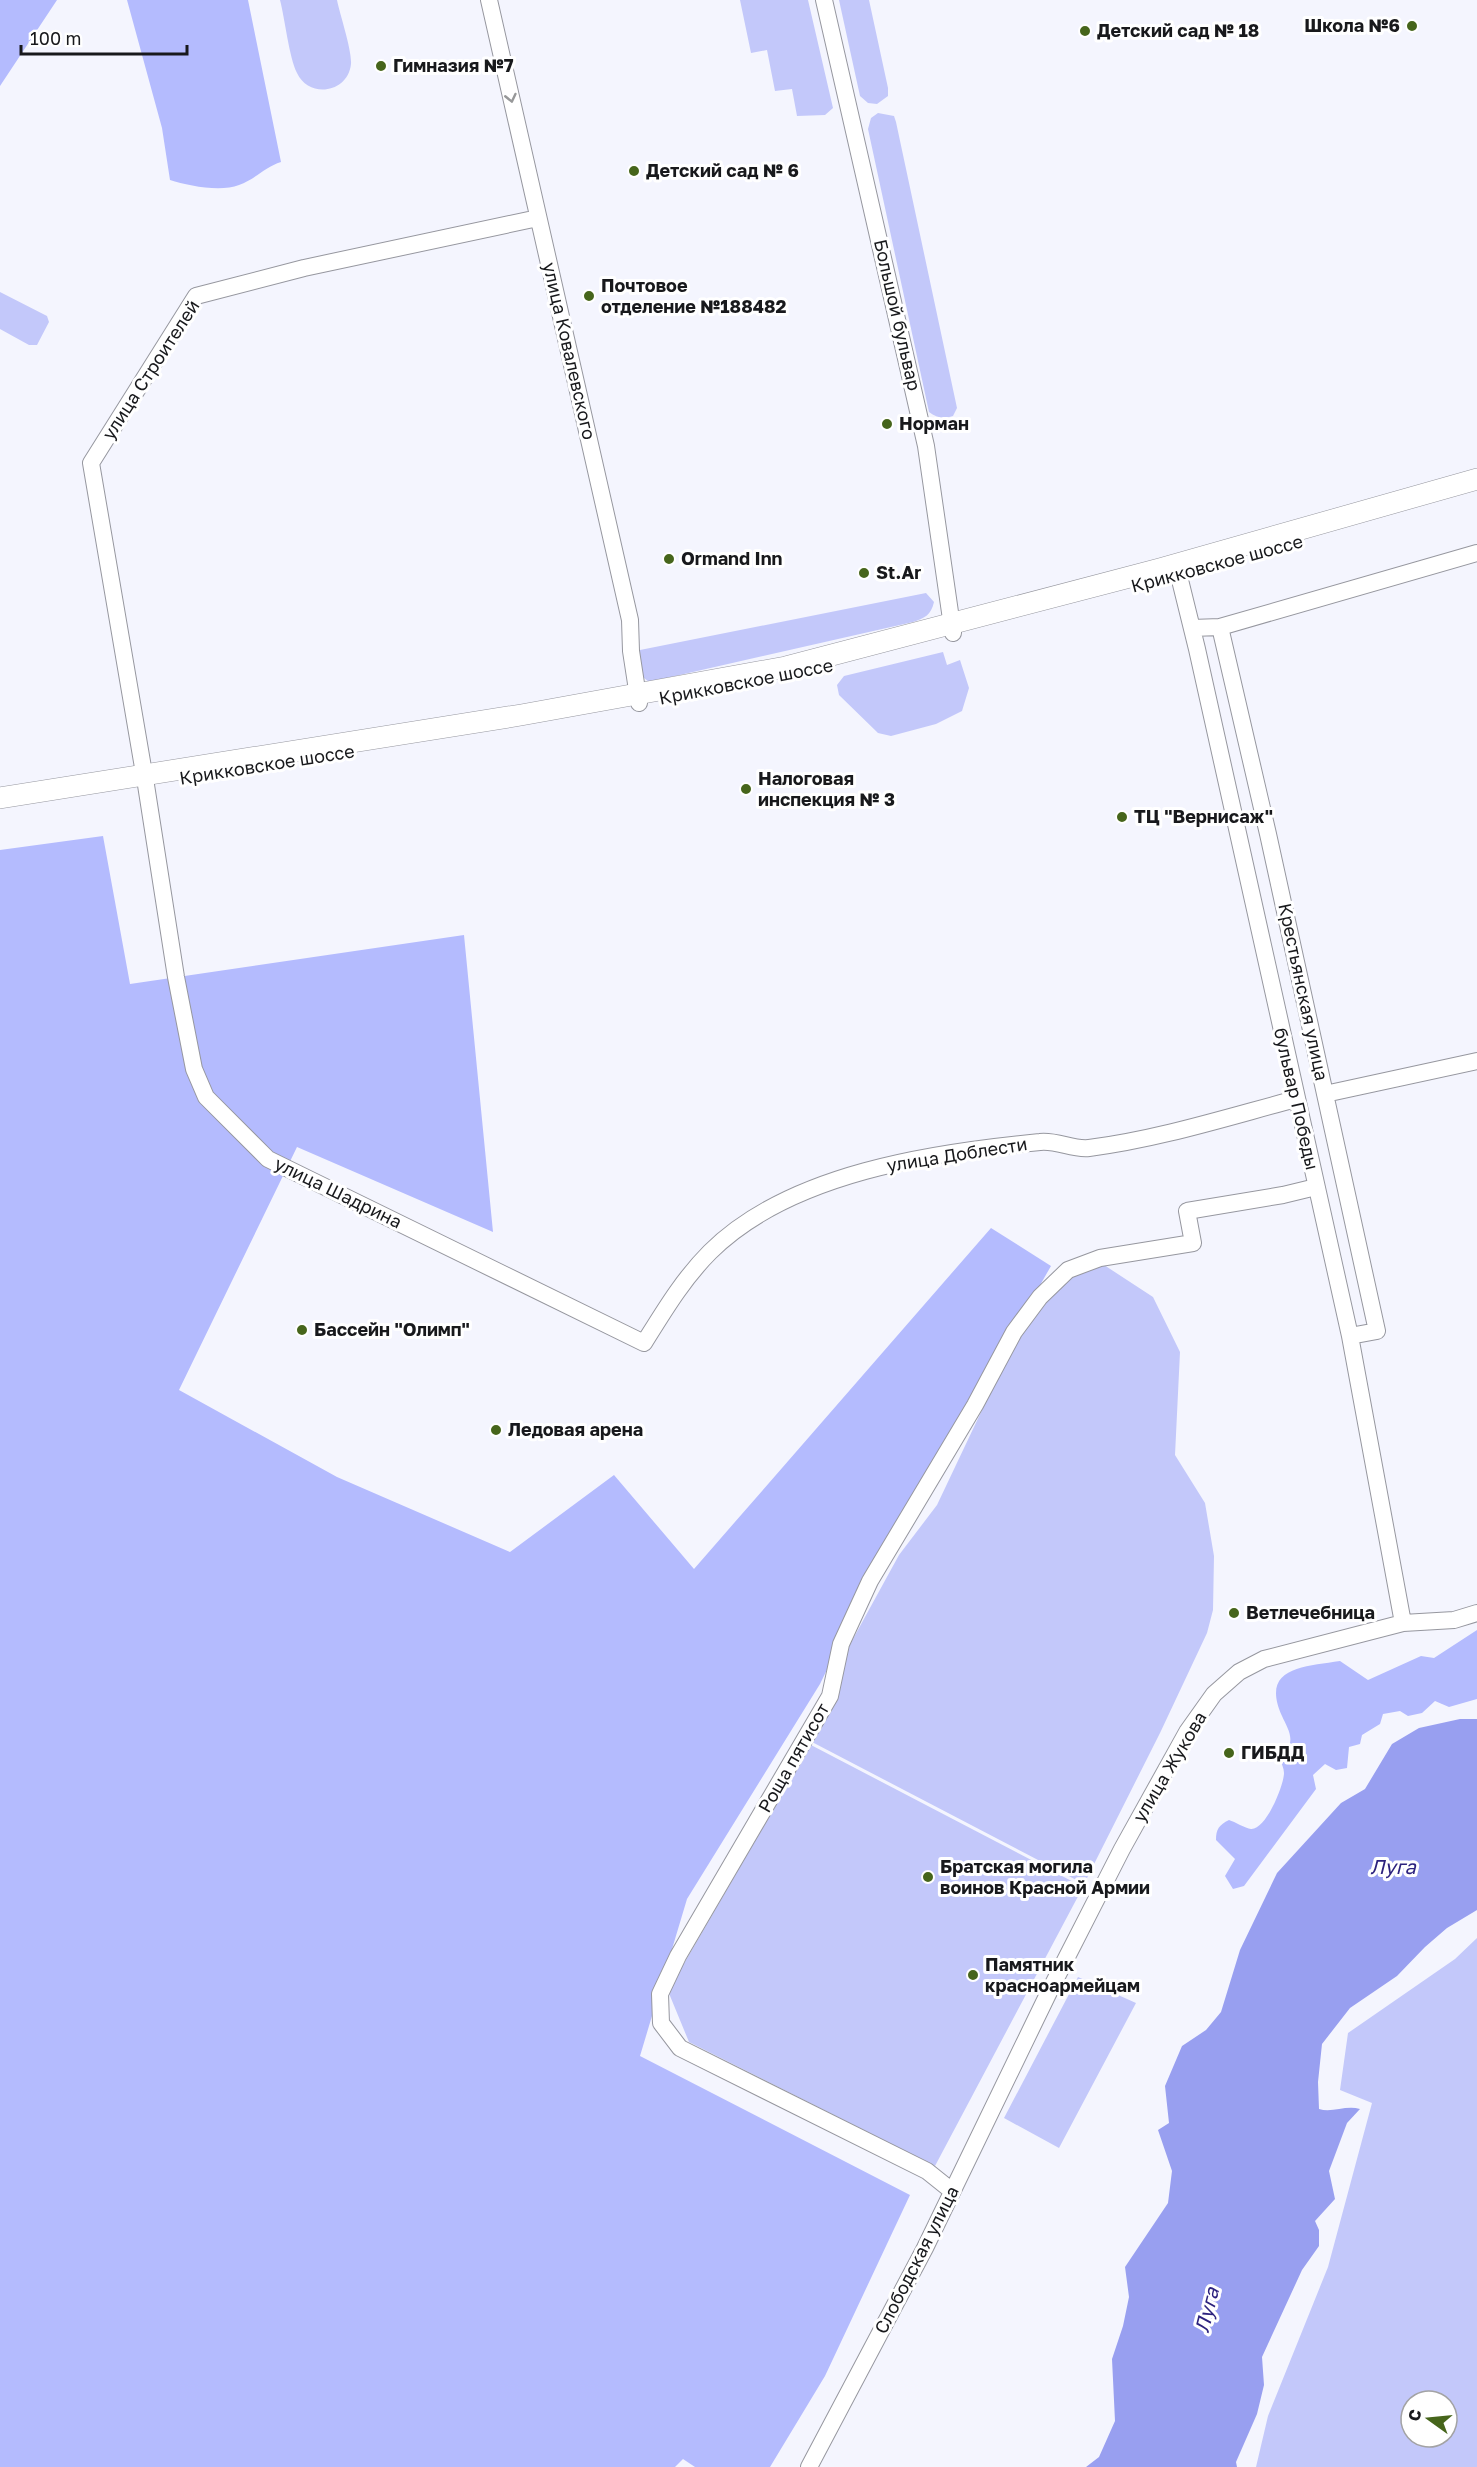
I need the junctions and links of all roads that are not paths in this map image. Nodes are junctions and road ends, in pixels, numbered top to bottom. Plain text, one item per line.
1 (489, 0) edge
2 (824, 0) edge
3 (538, 218) junction
4 (1477, 479) edge
5 (1477, 492) edge
6 (1477, 553) edge
7 (1179, 576) junction
8 (1220, 627) junction
9 (953, 628) junction
10 (1192, 628) junction
11 (638, 699) junction
12 (146, 780) junction
13 (0, 798) edge
14 (0, 807) edge
15 (1477, 1061) edge
16 (1325, 1094) junction
17 (1296, 1099) junction
18 (1316, 1187) junction
19 (1350, 1336) junction
20 (644, 1343) joint
21 (1477, 1613) edge
22 (1403, 1623) junction
23 (1021, 2050) joint
24 (952, 2191) junction
25 (809, 2467) edge

1 -> 3 street, улица Ковалевского
2 - 9 street, Большой бульвар
3 - 11 street, улица Ковалевского
3 - 12 street, улица Строителей
4 - 9 main road
5 - 7 main road, Крикковское шоссе
6 - 8 street
7 - 9 main road, Крикковское шоссе
7 - 10 street, бульвар Победы
8 - 10 street
8 - 16 street, Крестьянская улица
9 - 11 main road, Крикковское шоссе
10 - 17 street, бульвар Победы
11 - 12 main road, Крикковское шоссе
12 - 13 main road
12 - 14 main road, Крикковское шоссе
12 - 20 street, улица Шадрина
15 - 16 street
16 - 19 street, Крестьянская улица
17 - 18 street, бульвар Победы
17 - 20 street, улица Доблести
18 - 19 street, бульвар Победы
18 - 24 street, Роща пятисот
19 - 22 street, бульвар Победы
21 - 22 street, улица Жукова
22 - 23 street, улица Жукова
23 - 24 street, Слободская улица
24 - 25 street, Слободская улица

